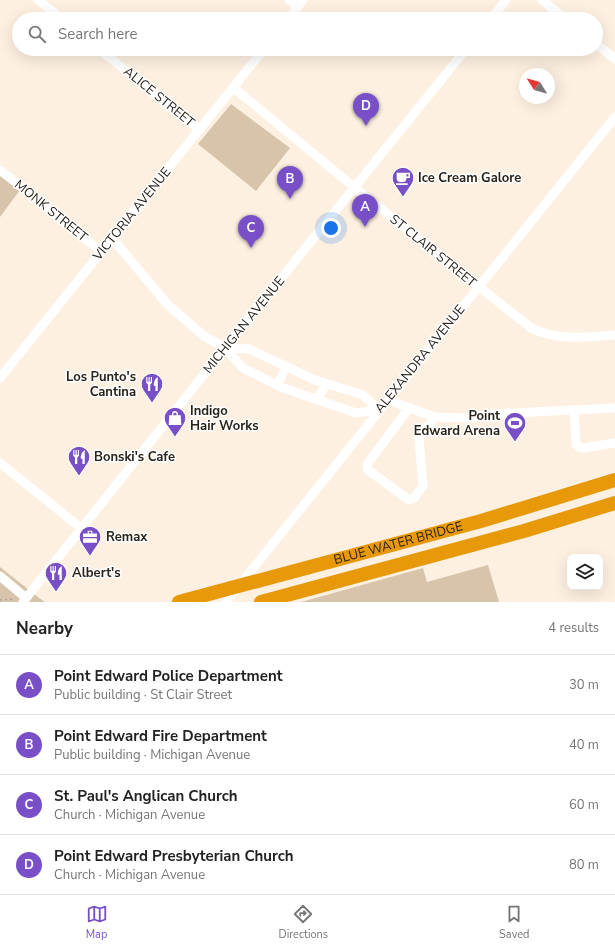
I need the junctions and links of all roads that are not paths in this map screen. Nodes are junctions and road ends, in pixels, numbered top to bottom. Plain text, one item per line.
1 (38, 0) edge
2 (289, 0) edge
3 (506, 0) edge
4 (542, 0) edge
5 (301, 4) edge
6 (53, 12) edge
7 (294, 12) edge
8 (497, 12) edge
9 (557, 12) edge
10 (603, 50) edge
11 (108, 56) edge
12 (259, 56) edge
13 (460, 56) edge
14 (615, 59) edge
15 (234, 88) junction
16 (615, 117) edge
17 (200, 130) junction
18 (0, 170) edge
19 (355, 188) junction
20 (112, 238) junction
21 (102, 252) junction
22 (478, 287) junction
23 (615, 335) edge
24 (225, 348) junction
25 (286, 367) junction
26 (1, 376) edge
27 (326, 384) junction
28 (278, 385) junction
29 (389, 398) junction
30 (318, 400) junction
31 (409, 408) junction
32 (615, 408) edge
33 (380, 410) junction
34 (574, 410) junction
35 (435, 417) junction
36 (615, 443) edge
37 (0, 463) edge
38 (615, 480) edge
39 (615, 503) edge
40 (81, 528) junction
41 (0, 576) edge
42 (24, 600) edge
43 (180, 602) edge
44 (226, 602) edge
45 (261, 602) edge

1 - 6 street
2 - 5 street
3 - 8 street
4 - 9 street
5 - 7 street
10 - 14 street
11 - 17 street, ALICE STREET
12 - 15 street, VICTORIA AVENUE
13 - 19 street, MICHIGAN AVENUE
15 - 17 street, VICTORIA AVENUE
15 - 19 street, ST CLAIR STREET
16 - 22 street, ALEXANDRA AVENUE
17 - 20 street, VICTORIA AVENUE
18 - 21 street, MONK STREET
19 - 22 street, ST CLAIR STREET
19 - 24 street, MICHIGAN AVENUE
20 - 21 street, VICTORIA AVENUE
20 - 24 street
21 - 26 street, VICTORIA AVENUE
22 - 23 street, ST CLAIR STREET
22 - 29 street, ALEXANDRA AVENUE
24 - 25 street
24 - 28 street
24 - 40 street, MICHIGAN AVENUE
25 - 27 street
25 - 28 street
27 - 30 street
27 - 33 street
28 - 30 street
29 - 31 street
29 - 33 street, ALEXANDRA AVENUE
30 - 33 street
31 - 35 street
31 - 35 street
32 - 34 street
33 - 44 street, ALEXANDRA AVENUE
34 - 35 street
34 - 36 street
37 - 40 street
38 - 43 highway, BLUE WATER BRIDGE
39 - 45 highway, BLUE WATER BRIDGE
40 - 42 street, MICHIGAN AVENUE
41 - 42 street

